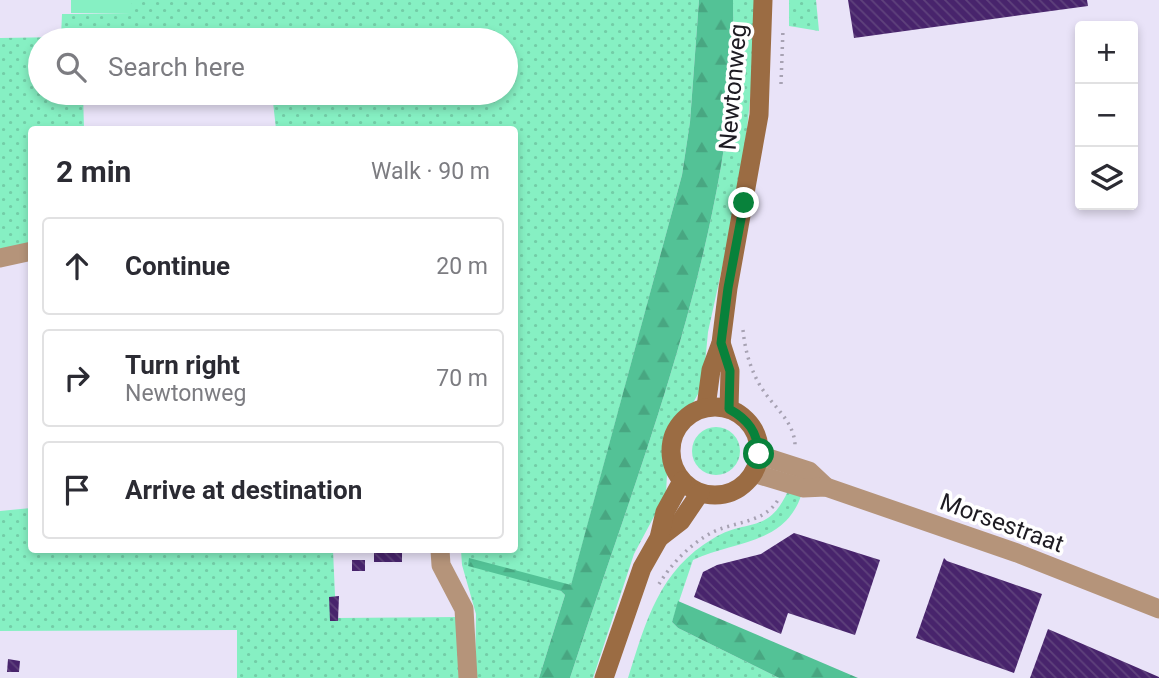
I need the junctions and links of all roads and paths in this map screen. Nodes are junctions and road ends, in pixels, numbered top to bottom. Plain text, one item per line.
1 (764, 0) edge
2 (28, 252) edge
3 (0, 258) edge
4 (721, 343) junction
5 (706, 407) junction
6 (729, 409) junction
7 (756, 464) junction
8 (682, 481) junction
9 (701, 493) junction
10 (659, 538) junction
11 (440, 553) edge
12 (1159, 609) edge
13 (468, 678) edge
14 (604, 678) edge

1 - 4 main road, Newtonweg
2 - 3 street
4 - 5 main road, Newtonweg
4 - 6 main road, Newtonweg
5 - 6 main road
5 - 8 main road
6 - 7 main road
7 - 9 main road
7 - 12 street, Morsestraat
8 - 9 main road
8 - 10 main road
9 - 10 main road
10 - 14 main road
11 - 13 street

